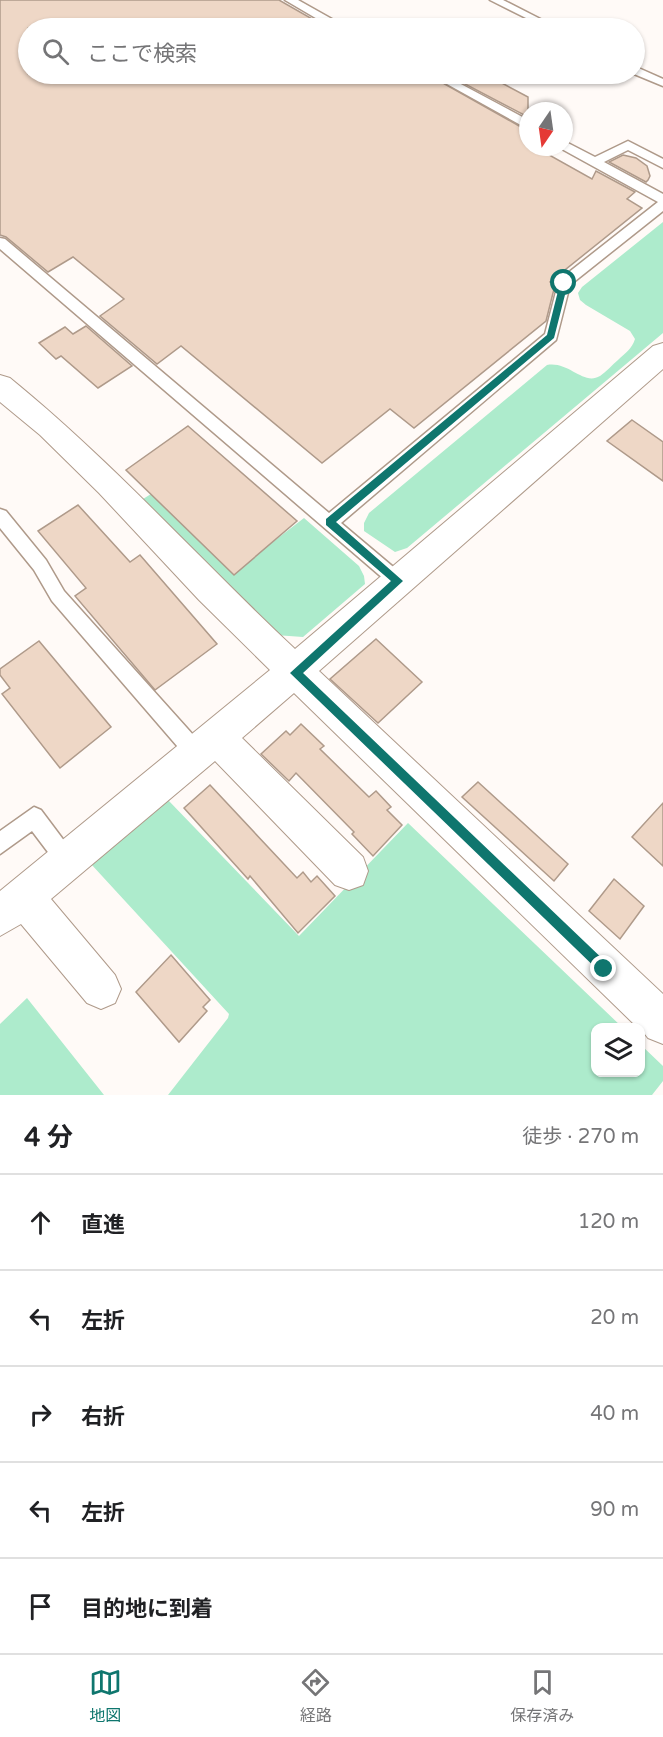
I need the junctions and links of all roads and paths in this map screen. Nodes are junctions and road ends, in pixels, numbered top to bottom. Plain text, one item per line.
1 (290, 0) edge
2 (495, 0) edge
3 (321, 18) edge
4 (532, 18) edge
5 (645, 74) edge
6 (663, 83) edge
7 (453, 84) edge
8 (519, 120) edge
9 (573, 149) edge
10 (595, 162) junction
11 (663, 164) edge
12 (663, 201) edge
13 (0, 242) edge
14 (663, 353) edge
15 (0, 386) edge
16 (0, 516) edge
17 (330, 522) junction
18 (398, 581) junction
19 (295, 673) junction
20 (207, 746) junction
21 (0, 844) edge
22 (67, 861) junction
23 (348, 871) dead end
24 (12, 907) edge
25 (101, 989) dead end
26 (663, 1023) edge

1 - 3 lane
2 - 4 lane
5 - 6 lane
7 - 8 lane
9 - 10 lane
10 - 11 lane
10 - 12 lane
12 - 17 lane
13 - 17 lane
14 - 18 street
15 - 19 street
16 - 20 lane
17 - 18 lane
18 - 19 street
19 - 20 street
19 - 26 street
20 - 22 street
20 - 23 street
21 - 22 lane
22 - 24 street
24 - 25 street

